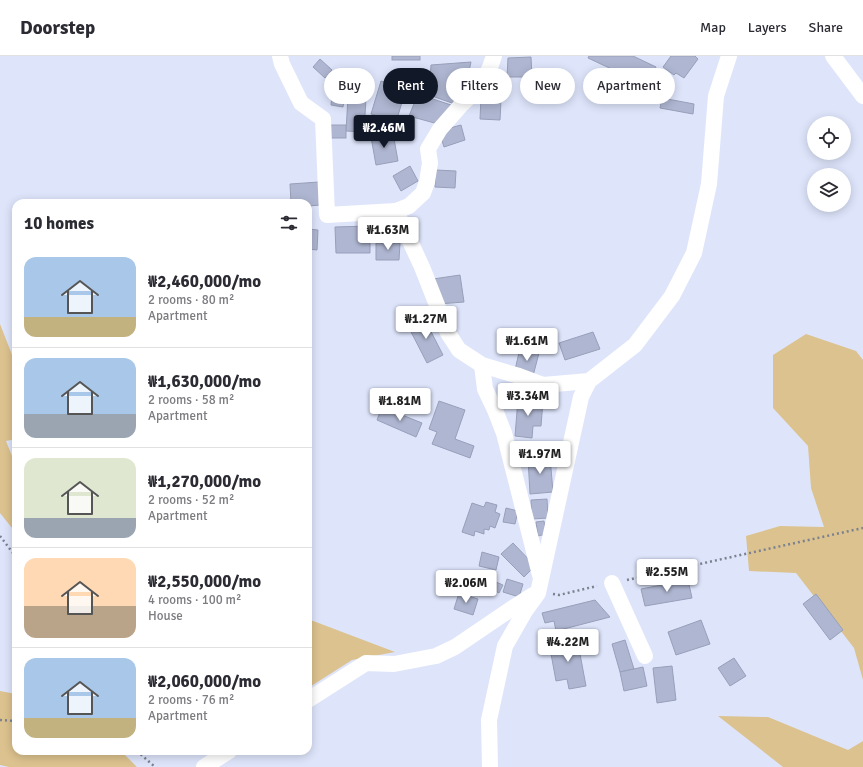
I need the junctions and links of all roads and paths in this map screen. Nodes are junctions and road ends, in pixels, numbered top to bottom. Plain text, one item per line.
1 (280, 56) edge
2 (494, 56) edge
3 (729, 56) edge
4 (833, 56) edge
5 (863, 96) edge
6 (396, 211) junction
7 (482, 365) junction
8 (589, 381) junction
9 (863, 528) edge
10 (0, 536) edge
11 (12, 552) edge
12 (612, 583) junction
13 (539, 586) junction
14 (645, 656) dead end
15 (312, 697) edge
16 (0, 720) edge
17 (12, 721) edge
18 (142, 755) edge
19 (222, 755) edge
20 (155, 767) edge
21 (204, 767) edge
22 (490, 767) edge

1 - 6 street
2 - 6 street
3 - 8 street
4 - 5 street
6 - 7 street
7 - 8 street
7 - 13 street
8 - 13 street
9 - 12 path
10 - 11 path
12 - 13 path
12 - 14 street
13 - 15 street
13 - 22 street
16 - 17 path
18 - 20 path
19 - 21 street

